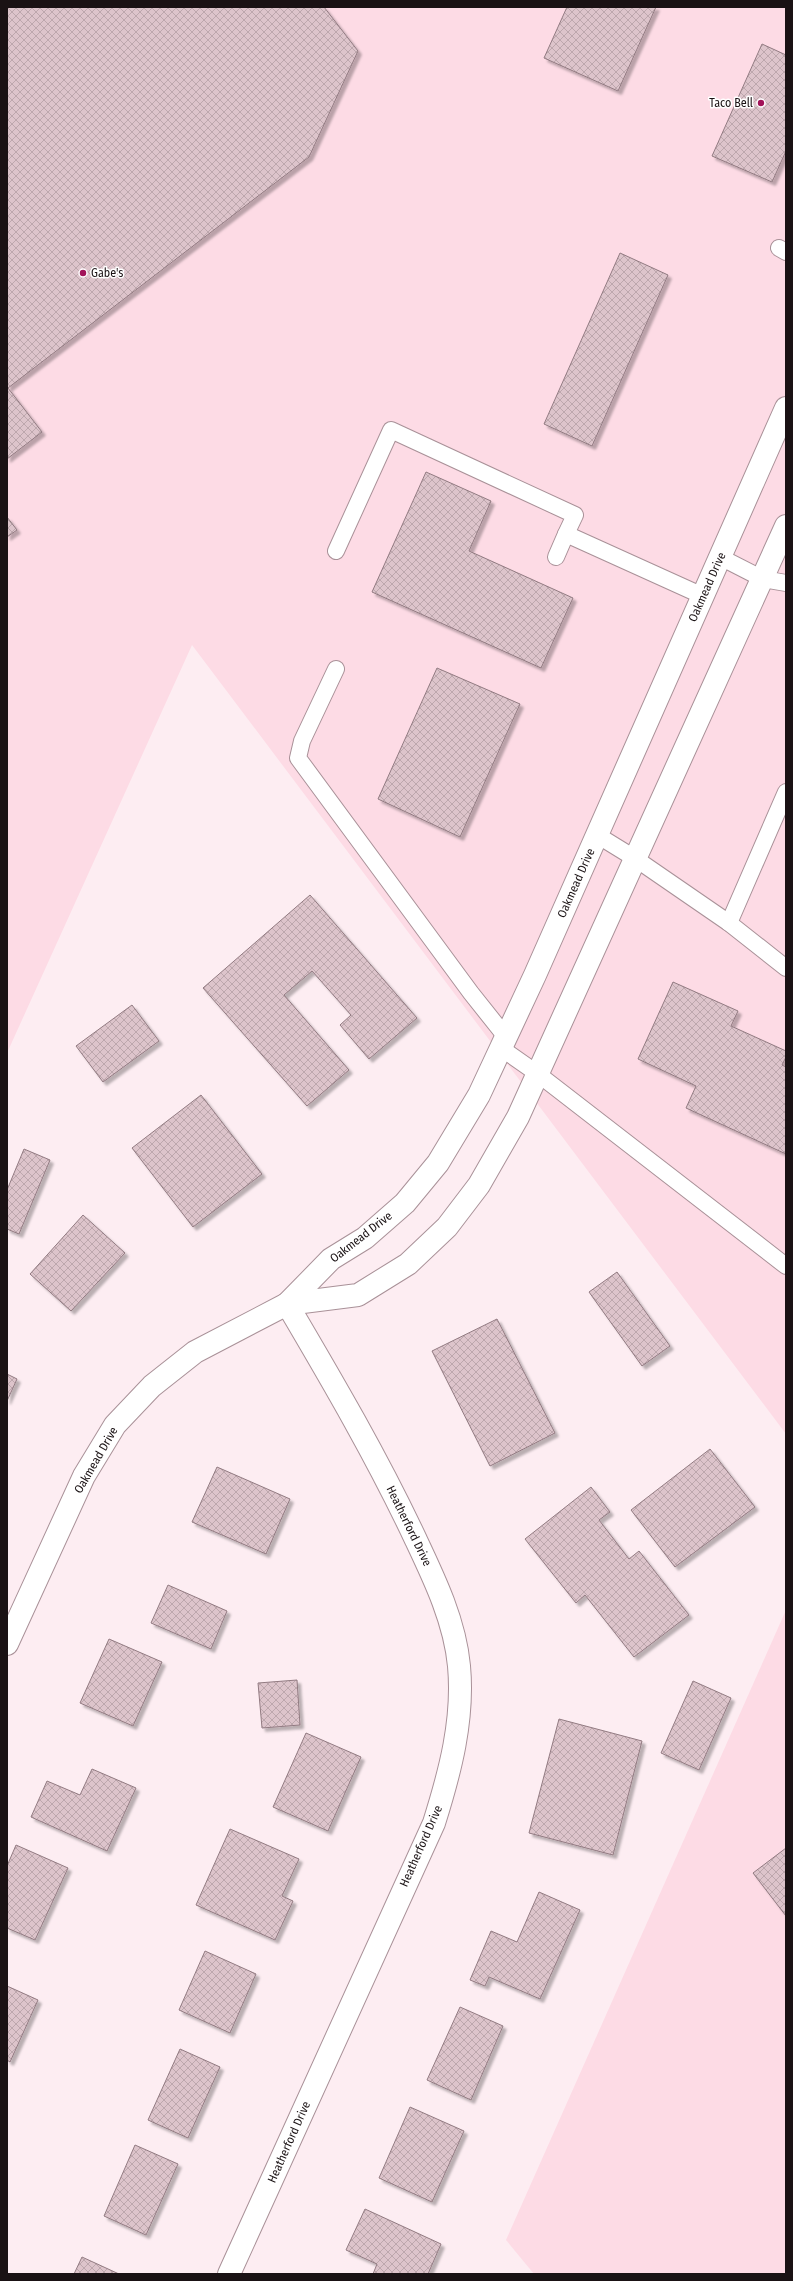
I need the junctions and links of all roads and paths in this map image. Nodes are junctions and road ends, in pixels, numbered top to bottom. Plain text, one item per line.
1 (786, 408) edge
2 (786, 526) edge
3 (566, 534) junction
4 (336, 551) dead end
5 (556, 557) dead end
6 (720, 557) junction
7 (762, 578) junction
8 (786, 583) edge
9 (703, 596) junction
10 (336, 669) dead end
11 (786, 792) edge
12 (597, 835) junction
13 (636, 860) junction
14 (729, 923) junction
15 (786, 968) edge
16 (503, 1042) junction
17 (538, 1074) junction
18 (786, 1266) edge
19 (287, 1304) junction
20 (7, 1644) edge
21 (229, 2274) edge

1 - 6 street, Oakmead Drive
2 - 7 street, Oakmead Drive
3 - 4 lane
3 - 5 lane
3 - 9 lane
6 - 7 lane
6 - 9 street, Oakmead Drive
7 - 8 lane
7 - 13 street, Oakmead Drive
9 - 12 street, Oakmead Drive
10 - 16 lane
11 - 14 lane
12 - 13 lane
12 - 16 street, Oakmead Drive
13 - 14 lane
13 - 17 street, Oakmead Drive
14 - 15 lane
16 - 17 lane
16 - 19 street, Oakmead Drive
17 - 18 lane
17 - 19 street, Oakmead Drive
19 - 20 street, Oakmead Drive
19 - 21 street, Heatherford Drive

